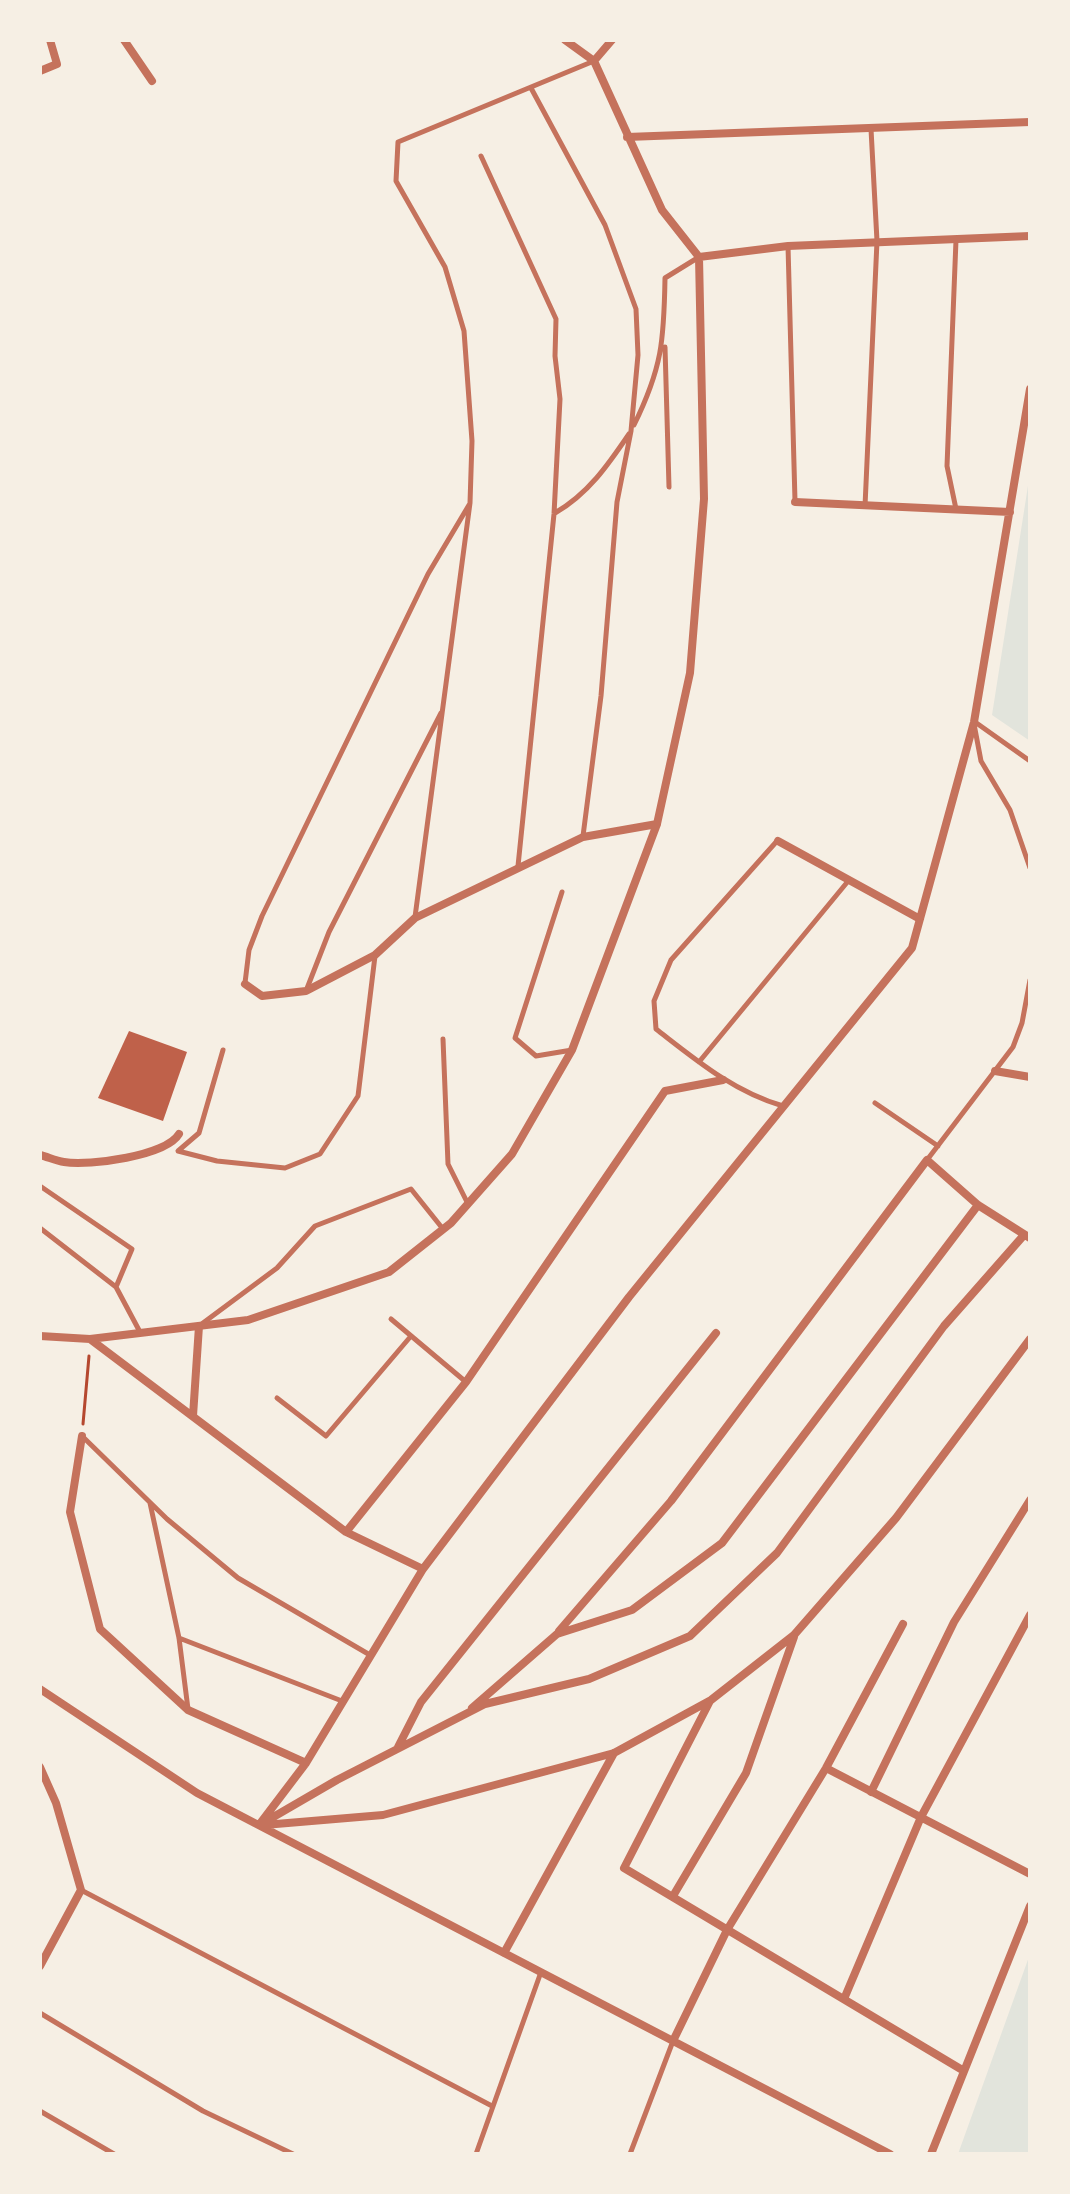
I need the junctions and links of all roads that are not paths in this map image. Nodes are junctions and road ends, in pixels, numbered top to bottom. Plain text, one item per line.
1 (50, 40) edge
2 (124, 40) edge
3 (565, 40) edge
4 (612, 40) edge
5 (594, 61) junction
6 (40, 71) edge
7 (152, 81) dead end
8 (531, 88) junction
9 (1030, 122) edge
10 (871, 128) junction
11 (627, 137) junction
12 (481, 156) dead end
13 (1030, 236) edge
14 (956, 240) junction
15 (877, 241) junction
16 (788, 246) junction
17 (699, 257) junction
18 (664, 342) junction
19 (1030, 389) edge
20 (631, 431) junction
21 (669, 487) dead end
22 (795, 502) joint
23 (470, 503) junction
24 (865, 506) junction
25 (956, 510) junction
26 (1010, 512) junction
27 (554, 514) junction
28 (443, 709) junction
29 (974, 722) junction
30 (1030, 761) edge
31 (657, 824) junction
32 (583, 837) junction
33 (778, 841) joint
34 (518, 866) junction
35 (1030, 868) edge
36 (849, 880) junction
37 (562, 892) dead end
38 (415, 918) junction
39 (920, 919) junction
40 (375, 955) junction
41 (1030, 980) edge
42 (245, 984) joint
43 (306, 991) junction
44 (443, 1039) dead end
45 (223, 1050) dead end
46 (572, 1050) junction
47 (699, 1062) junction
48 (995, 1071) junction
49 (1030, 1077) edge
50 (723, 1080) junction
51 (875, 1103) dead end
52 (785, 1107) junction
53 (179, 1134) dead end
54 (938, 1146) junction
55 (40, 1155) edge
56 (927, 1160) junction
57 (40, 1186) edge
58 (468, 1205) junction
59 (978, 1205) junction
60 (40, 1228) edge
61 (443, 1229) junction
62 (1027, 1237) edge
63 (116, 1287) junction
64 (391, 1319) dead end
65 (199, 1326) junction
66 (140, 1332) junction
67 (716, 1333) dead end
68 (40, 1336) edge
69 (411, 1336) junction
70 (90, 1339) junction
71 (1030, 1339) edge
72 (466, 1382) junction
73 (277, 1398) dead end
74 (193, 1416) junction
75 (82, 1436) joint
76 (1030, 1500) edge
77 (150, 1503) junction
78 (346, 1532) junction
79 (423, 1569) junction
80 (1030, 1615) edge
81 (903, 1624) dead end
82 (557, 1634) junction
83 (794, 1635) junction
84 (179, 1638) junction
85 (370, 1655) junction
86 (40, 1689) edge
87 (711, 1700) junction
88 (342, 1701) junction
89 (188, 1710) junction
90 (462, 1716) junction
91 (398, 1749) junction
92 (614, 1753) junction
93 (306, 1763) junction
94 (40, 1767) edge
95 (826, 1768) junction
96 (871, 1792) junction
97 (921, 1817) junction
98 (259, 1825) junction
99 (1030, 1874) edge
100 (81, 1890) junction
101 (673, 1896) junction
102 (1030, 1906) edge
103 (727, 1930) junction
104 (504, 1953) junction
105 (40, 1966) edge
106 (541, 1972) junction
107 (844, 1999) junction
108 (40, 2013) edge
109 (673, 2041) junction
110 (964, 2071) junction
111 (492, 2106) junction
112 (40, 2111) edge
113 (114, 2154) edge
114 (293, 2154) edge
115 (476, 2154) edge
116 (630, 2154) edge
117 (890, 2154) edge
118 (931, 2154) edge

1 - 6 street
2 - 7 street
3 - 5 street
4 - 5 street
5 - 8 lane
5 - 11 street
8 - 20 lane
8 - 23 lane
9 - 10 street
10 - 11 street
10 - 15 lane
11 - 17 street
12 - 27 lane
13 - 14 street
14 - 15 street
14 - 25 lane
15 - 16 street
15 - 24 lane
16 - 17 street
16 - 22 lane
17 - 18 lane
17 - 31 street
18 - 20 lane
18 - 21 lane
19 - 26 street
20 - 27 lane
20 - 32 lane
22 - 24 street
23 - 28 lane
23 - 42 lane
24 - 25 street
25 - 26 street
26 - 29 street
27 - 34 lane
28 - 38 lane
28 - 43 lane
29 - 30 lane
29 - 35 lane
29 - 39 street
31 - 32 street
31 - 46 street
32 - 34 street
33 - 36 street
33 - 47 lane
34 - 38 street
36 - 39 street
36 - 47 lane
37 - 46 lane
38 - 40 street
39 - 52 street
40 - 43 street
40 - 45 lane
41 - 48 lane
42 - 43 street
44 - 58 lane
46 - 58 street
47 - 50 lane
48 - 49 street
48 - 54 lane
50 - 52 lane
50 - 72 street
51 - 54 lane
52 - 79 street
53 - 55 street
54 - 56 lane
56 - 59 street
56 - 82 street
57 - 63 lane
58 - 61 street
59 - 62 street
59 - 82 street
60 - 63 lane
61 - 65 street
61 - 65 lane
62 - 90 street
63 - 66 lane
64 - 69 lane
65 - 66 street
65 - 74 street
66 - 70 street
67 - 91 street
68 - 70 street
69 - 72 lane
69 - 73 lane
70 - 74 street
71 - 83 street
72 - 78 street
74 - 78 street
75 - 77 lane
75 - 89 street
76 - 96 street
77 - 84 lane
77 - 85 lane
78 - 79 street
79 - 85 street
80 - 97 street
81 - 95 street
82 - 90 street
83 - 87 street
83 - 101 street
84 - 88 lane
84 - 89 lane
85 - 88 street
86 - 98 street
87 - 92 street
87 - 101 street
88 - 93 street
89 - 93 street
90 - 91 street
91 - 98 street
92 - 98 street
92 - 104 street
93 - 98 street
94 - 100 street
95 - 96 street
95 - 103 street
96 - 97 street
97 - 99 street
97 - 107 street
98 - 104 street
100 - 105 street
100 - 111 lane
101 - 103 street
102 - 110 street
103 - 107 street
103 - 109 street
104 - 106 street
106 - 109 street
106 - 111 lane
107 - 110 street
108 - 114 lane
109 - 116 lane
109 - 117 street
110 - 118 street
111 - 115 lane
112 - 113 lane

